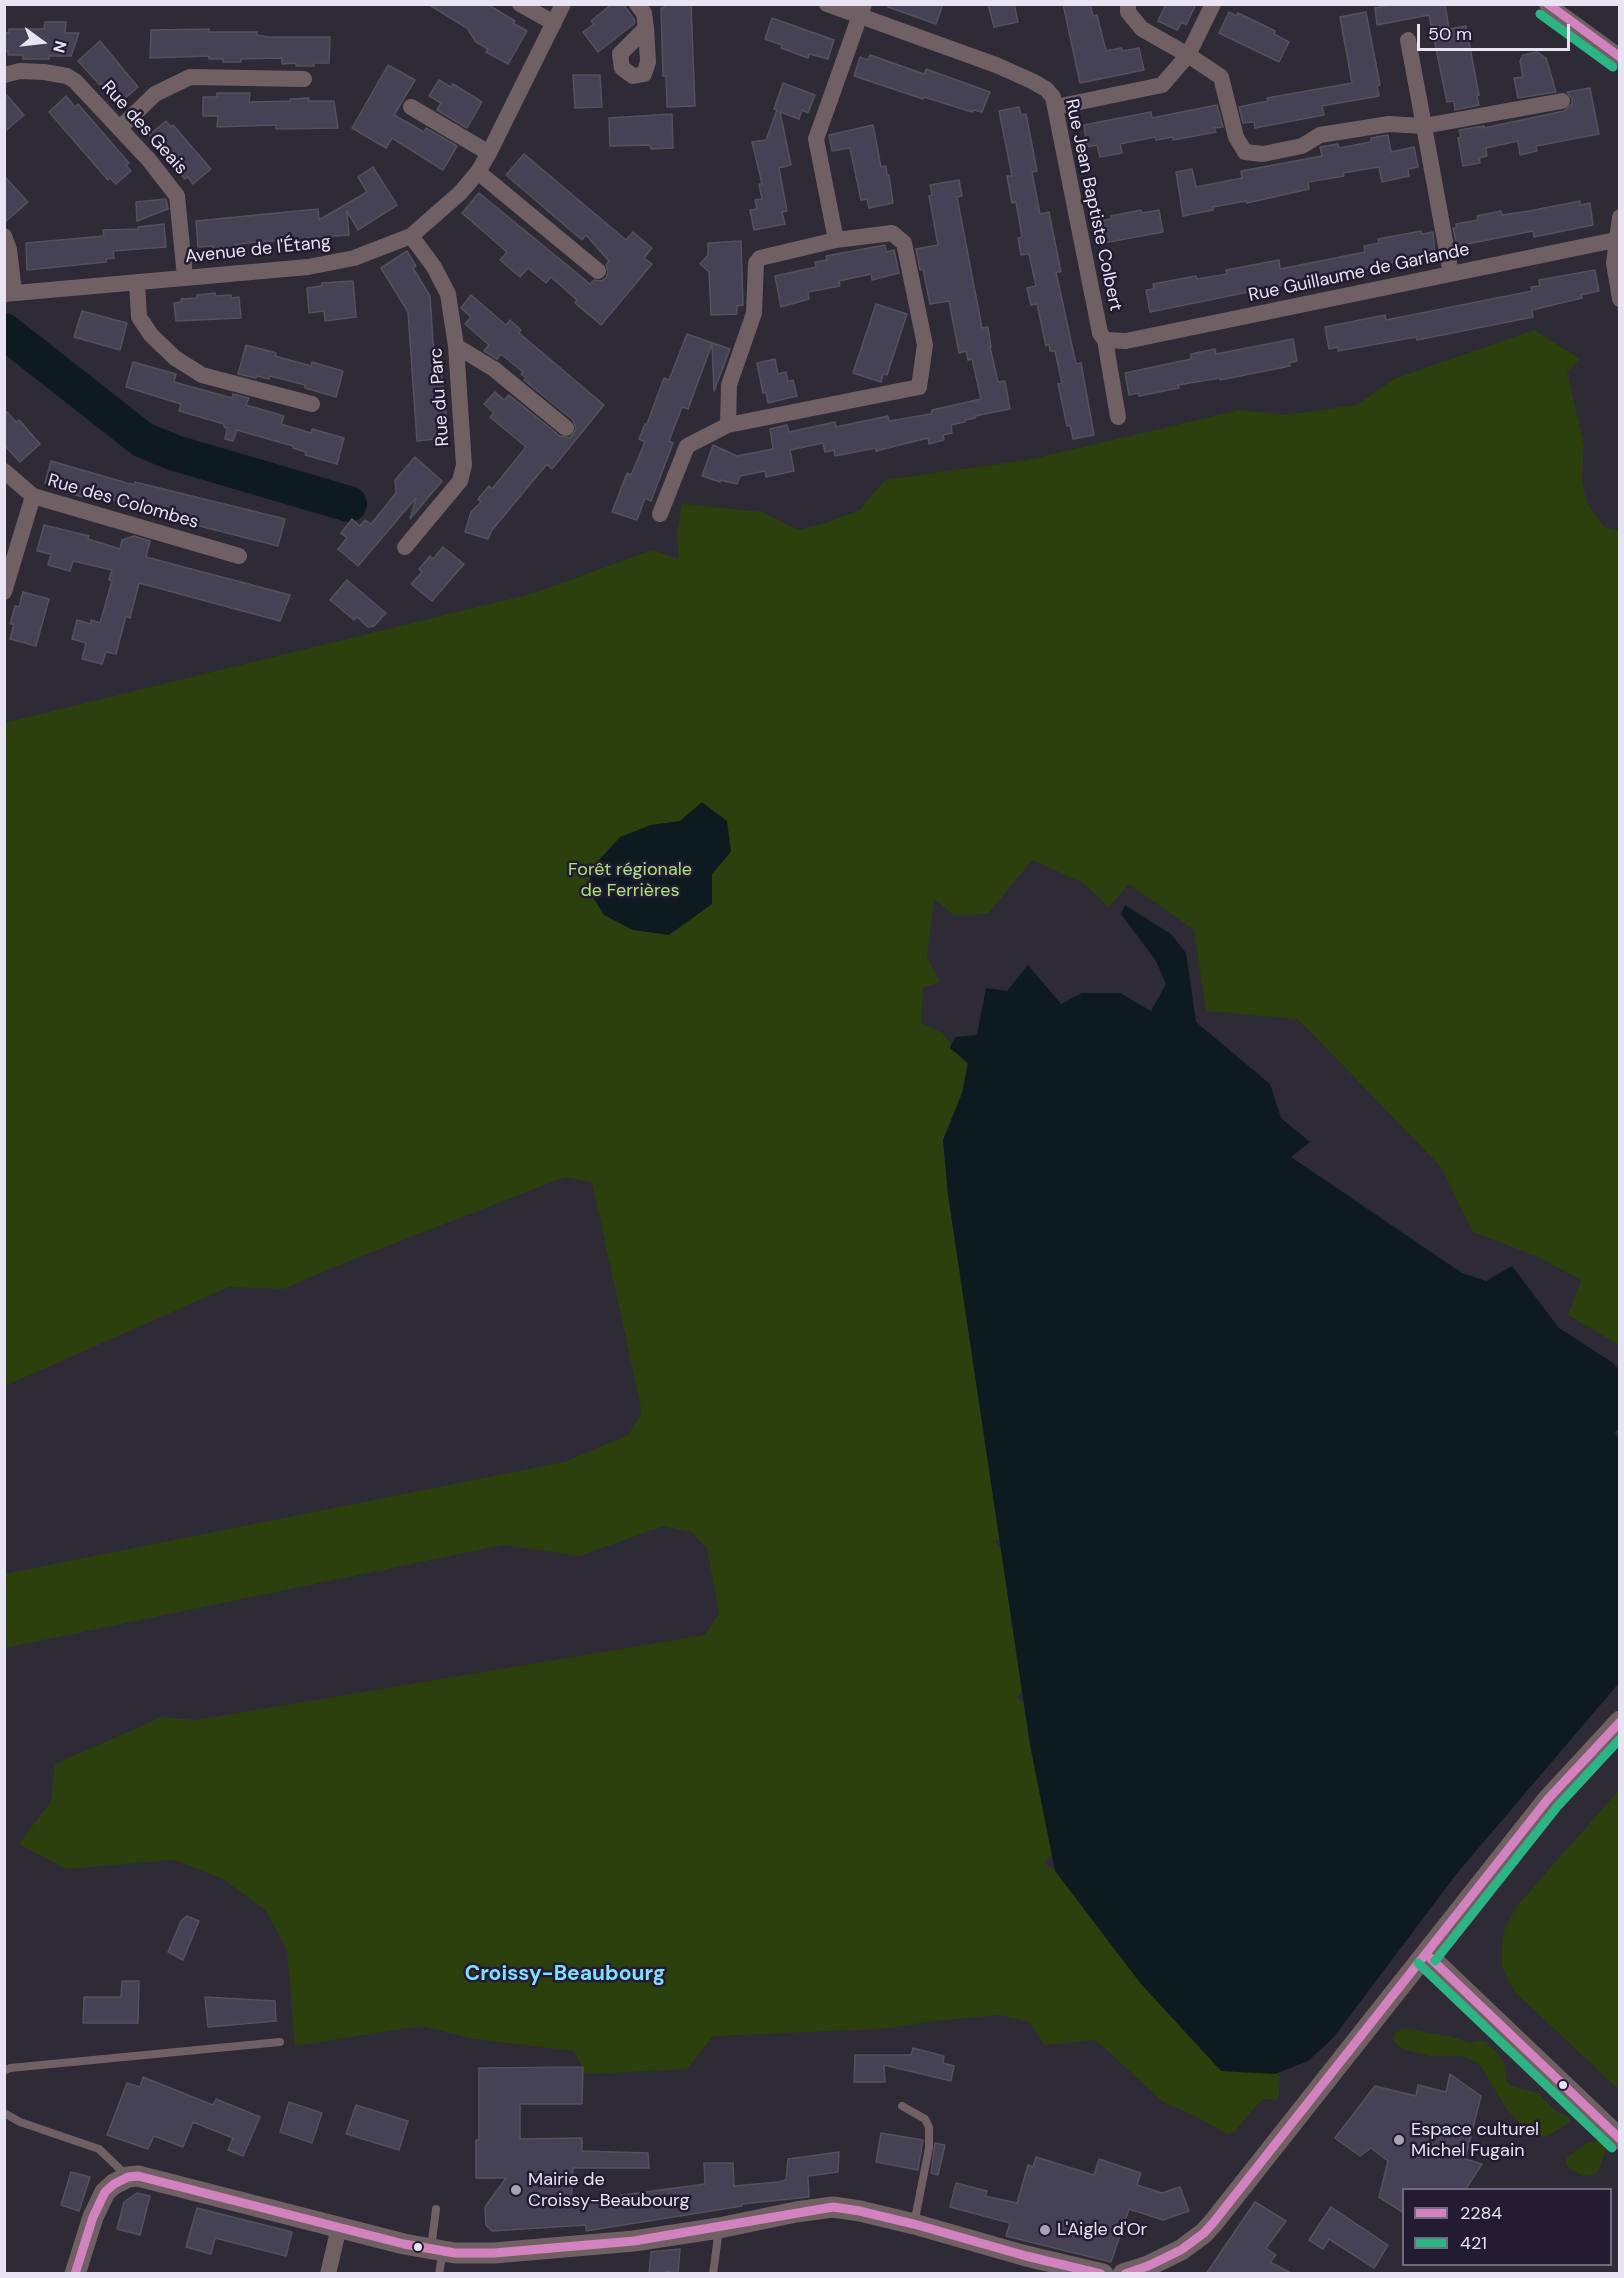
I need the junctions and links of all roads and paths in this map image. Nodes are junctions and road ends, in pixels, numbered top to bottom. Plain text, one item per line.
1 (520, 4) edge
2 (563, 4) edge
3 (637, 4) edge
4 (827, 4) edge
5 (1128, 4) edge
6 (1213, 4) edge
7 (1547, 4) edge
8 (863, 11) edge
9 (554, 24) junction
10 (646, 28) dead end
11 (1408, 40) dead end
12 (1188, 55) junction
13 (1620, 57) edge
14 (4, 75) edge
15 (304, 79) dead end
16 (1562, 101) dead end
17 (411, 107) dead end
18 (1056, 108) junction
19 (1424, 126) junction
20 (120, 128) junction
21 (489, 153) junction
22 (478, 172) junction
23 (1620, 217) edge
24 (4, 236) edge
25 (411, 236) junction
26 (836, 240) junction
27 (1618, 240) edge
28 (598, 271) dead end
29 (1451, 274) junction
30 (185, 277) junction
31 (137, 282) junction
32 (9, 293) edge
33 (1620, 299) edge
34 (1105, 340) junction
35 (456, 346) junction
36 (312, 404) dead end
37 (1118, 417) dead end
38 (728, 425) junction
39 (566, 428) dead end
40 (4, 471) edge
41 (33, 496) junction
42 (660, 514) dead end
43 (405, 547) dead end
44 (239, 556) dead end
45 (4, 591) edge
46 (1620, 1721) edge
47 (1426, 1954) junction
48 (280, 2042) dead end
49 (4, 2071) edge
50 (902, 2106) dead end
51 (4, 2114) edge
52 (1620, 2139) edge
53 (128, 2177) junction
54 (436, 2209) dead end
55 (914, 2224) junction
56 (339, 2227) junction
57 (719, 2228) junction
58 (437, 2250) junction
59 (75, 2274) edge
60 (328, 2274) edge
61 (439, 2274) edge
62 (713, 2274) edge
63 (1103, 2274) edge
64 (1123, 2274) edge

1 - 9 street
2 - 9 street, Avenue de l'Étang
3 - 10 street
4 - 8 street, Rue Jean Baptiste Colbert
5 - 12 street
6 - 12 street
7 - 13 street
8 - 18 street, Rue Jean Baptiste Colbert
8 - 26 street
9 - 21 street, Avenue de l'Étang
11 - 19 street
12 - 18 street
12 - 19 street
14 - 20 street, Rue des Geais
15 - 20 street
16 - 19 street
17 - 21 street
18 - 34 street, Rue Jean Baptiste Colbert
19 - 29 street
20 - 30 street, Rue des Geais
21 - 22 street, Avenue de l'Étang
22 - 25 street, Avenue de l'Étang
22 - 28 street
23 - 27 street
24 - 32 street
25 - 30 street, Avenue de l'Étang
25 - 35 street, Rue du Parc
26 - 38 street
26 - 38 street
27 - 29 street, Rue Guillaume de Garlande
27 - 33 street
29 - 34 street, Rue Guillaume de Garlande
30 - 31 street, Avenue de l'Étang
31 - 32 street, Avenue de l'Étang
31 - 36 street
34 - 37 street, Rue Jean Baptiste Colbert
35 - 39 street
35 - 43 street, Rue du Parc
38 - 42 street
40 - 41 street, Rue des Colombes
41 - 44 street, Rue des Colombes
41 - 45 street
46 - 47 street
47 - 52 street
47 - 64 street
48 - 49 lane
50 - 55 lane
51 - 53 lane
53 - 56 street
53 - 59 street
54 - 58 lane
55 - 57 street
55 - 63 street
56 - 58 street
56 - 60 street
57 - 58 street
57 - 62 lane
58 - 61 lane

